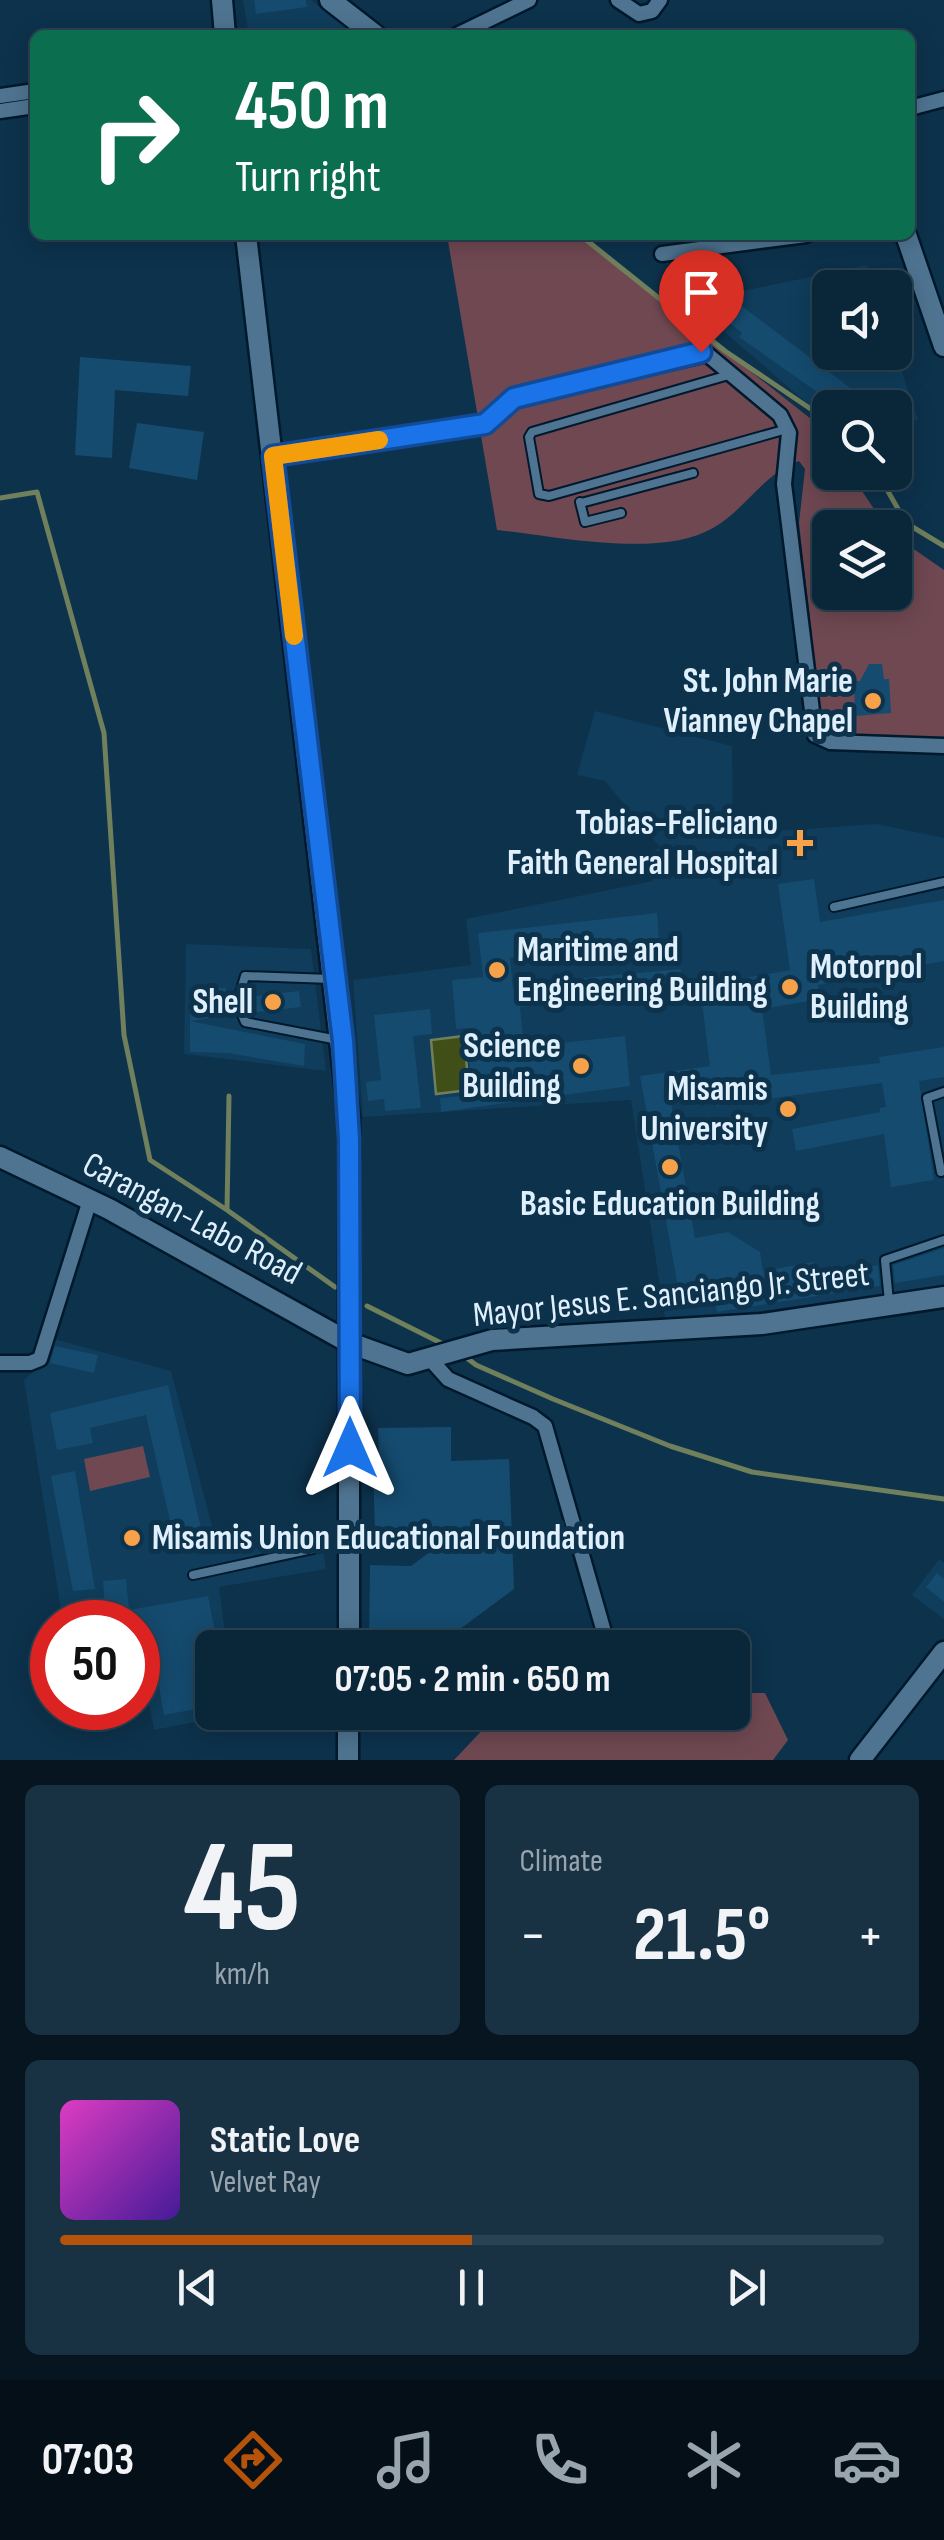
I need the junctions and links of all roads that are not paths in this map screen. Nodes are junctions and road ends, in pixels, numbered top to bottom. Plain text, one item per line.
1 (222, 0) edge
2 (330, 0) edge
3 (529, 0) edge
4 (618, 0) edge
5 (660, 0) edge
6 (224, 30) edge
7 (368, 30) edge
8 (467, 30) edge
9 (30, 92) edge
10 (0, 96) edge
11 (943, 102) edge
12 (30, 107) edge
13 (915, 107) edge
14 (0, 110) edge
15 (247, 240) edge
16 (768, 240) edge
17 (908, 240) edge
18 (662, 254) dead end
19 (944, 346) edge
20 (732, 374) junction
21 (788, 429) junction
22 (273, 456) junction
23 (693, 473) dead end
24 (578, 488) junction
25 (580, 502) junction
26 (622, 512) dead end
27 (944, 746) edge
28 (944, 882) edge
29 (834, 907) dead end
30 (335, 979) junction
31 (343, 1041) junction
32 (944, 1092) edge
33 (0, 1157) edge
34 (941, 1172) dead end
35 (90, 1200) junction
36 (944, 1240) edge
37 (944, 1297) edge
38 (890, 1306) junction
39 (350, 1343) junction
40 (430, 1360) junction
41 (0, 1362) edge
42 (350, 1542) junction
43 (193, 1575) dead end
44 (349, 1630) edge
45 (603, 1630) edge
46 (944, 1652) edge
47 (348, 1730) edge
48 (348, 1760) edge
49 (860, 1760) edge

1 - 6 main road
2 - 7 main road
3 - 8 street
4 - 5 street
9 - 10 street
11 - 13 street
12 - 14 street
15 - 22 main road
16 - 18 street
17 - 19 main road
20 - 21 street
20 - 22 street
20 - 24 lane
21 - 24 lane
21 - 27 street
22 - 30 main road
23 - 25 lane
24 - 25 lane
25 - 26 lane
28 - 29 lane
30 - 31 main road
30 - 31 lane
31 - 39 main road
32 - 34 lane
33 - 35 main road, Carangan-Labo Road
35 - 39 main road, Carangan-Labo Road
35 - 41 street
36 - 38 lane
37 - 38 main road, Mayor Jesus E. Sanciango Jr. Street
38 - 40 main road, Mayor Jesus E. Sanciango Jr. Street
39 - 40 main road, Mayor Jesus E. Sanciango Jr. Street
39 - 42 main road
40 - 45 street
42 - 43 lane
42 - 44 main road
46 - 49 main road
47 - 48 main road

